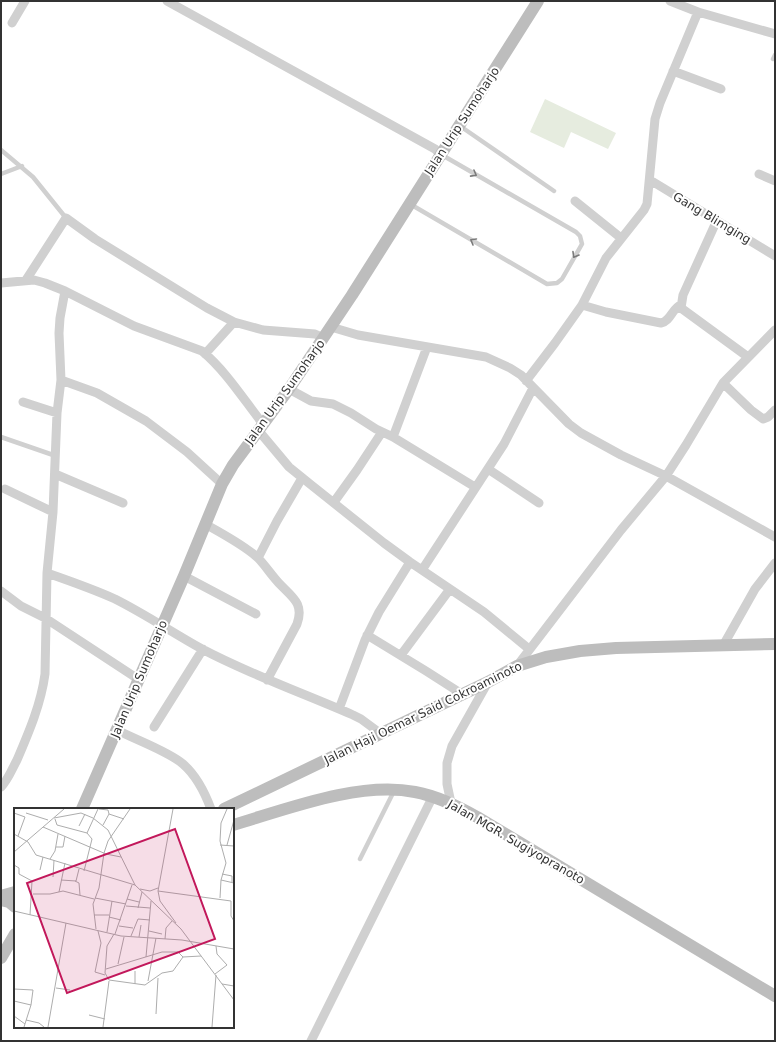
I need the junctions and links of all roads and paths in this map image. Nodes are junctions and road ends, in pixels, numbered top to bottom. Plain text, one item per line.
1 (25, 1) edge
2 (167, 1) edge
3 (538, 1) edge
4 (670, 1) edge
5 (698, 12) junction
6 (12, 23) dead end
7 (775, 34) edge
8 (673, 71) junction
9 (721, 89) dead end
10 (459, 125) junction
11 (1, 150) edge
12 (440, 154) junction
13 (22, 166) junction
14 (1, 174) edge
15 (759, 174) dead end
16 (650, 180) junction
17 (775, 181) edge
18 (554, 191) dead end
19 (575, 201) dead end
20 (409, 203) junction
21 (66, 218) junction
22 (717, 220) junction
23 (621, 238) junction
24 (775, 256) edge
25 (26, 280) junction
26 (1, 283) edge
27 (65, 291) junction
28 (681, 304) junction
29 (582, 305) junction
30 (234, 322) junction
31 (331, 327) junction
32 (775, 330) edge
33 (324, 338) junction
34 (427, 347) junction
35 (205, 354) junction
36 (748, 357) junction
37 (61, 380) junction
38 (723, 383) junction
39 (529, 384) junction
40 (289, 388) junction
41 (23, 402) dead end
42 (775, 410) edge
43 (56, 413) junction
44 (260, 427) junction
45 (382, 432) junction
46 (1, 436) edge
47 (393, 437) junction
48 (56, 456) junction
49 (488, 469) junction
50 (55, 474) junction
51 (666, 476) junction
52 (302, 478) junction
53 (222, 484) junction
54 (475, 487) junction
55 (4, 489) dead end
56 (334, 502) junction
57 (123, 503) dead end
58 (539, 503) dead end
59 (53, 512) junction
60 (205, 524) junction
61 (775, 537) edge
62 (258, 558) junction
63 (410, 562) junction
64 (775, 562) edge
65 (422, 570) junction
66 (47, 573) junction
67 (184, 576) junction
68 (450, 589) junction
69 (1, 591) edge
70 (256, 614) dead end
71 (45, 618) junction
72 (162, 625) junction
73 (367, 636) junction
74 (724, 644) junction
75 (775, 644) edge
76 (203, 649) junction
77 (529, 649) junction
78 (401, 655) junction
79 (517, 666) junction
80 (138, 679) junction
81 (267, 680) junction
82 (488, 682) junction
83 (462, 694) junction
84 (339, 709) junction
85 (154, 726) dead end
86 (117, 730) junction
87 (380, 733) junction
88 (1, 787) edge
89 (394, 790) junction
90 (433, 796) junction
91 (451, 803) junction
92 (82, 808) edge
93 (211, 808) edge
94 (226, 808) edge
95 (234, 825) edge
96 (360, 860) dead end
97 (14, 892) edge
98 (1, 896) edge
99 (1, 900) edge
100 (14, 906) edge
101 (14, 936) edge
102 (1, 958) edge
103 (775, 996) edge
104 (311, 1041) edge

1 - 6 street
2 - 12 street
3 - 10 main road, Jalan Urip Sumoharjo
4 - 5 street
5 - 7 street
5 - 8 street
8 - 9 street
8 - 16 street
10 - 12 main road, Jalan Urip Sumoharjo
10 - 18 lane
11 - 13 lane
12 - 20 main road, Jalan Urip Sumoharjo
12 -> 20 lane
13 - 14 lane
13 - 21 lane
15 - 17 street
16 - 22 street, Gang Blimging
16 - 23 street
19 - 23 street
20 - 31 main road, Jalan Urip Sumoharjo
21 - 25 street
21 - 30 street
22 - 24 street, Gang Blimging
22 - 28 street
23 - 29 street
25 - 26 street
25 - 27 street
27 - 35 street
27 - 37 street
28 - 29 street
28 - 36 street
29 - 39 street
30 - 33 street
30 - 35 street
31 - 33 main road, Jalan Urip Sumoharjo
31 - 34 street
32 - 36 street
33 - 40 main road, Jalan Urip Sumoharjo
34 - 39 street
34 - 47 street
35 - 44 street
36 - 38 street
37 - 43 street
37 - 53 street
38 - 42 street
38 - 51 street
39 - 49 street
39 - 51 street
40 - 44 main road, Jalan Urip Sumoharjo
40 - 45 street
41 - 43 street
43 - 48 street
44 - 52 street
44 - 53 main road, Jalan Urip Sumoharjo
45 - 47 street
45 - 56 street
46 - 48 lane
47 - 54 street
48 - 50 street
49 - 54 street
49 - 58 street
50 - 57 street
50 - 59 street
51 - 61 street
51 - 77 street
52 - 56 street
52 - 62 street
53 - 60 main road, Jalan Urip Sumoharjo
54 - 65 street
55 - 59 street
56 - 63 street
59 - 66 street
60 - 62 street
60 - 67 main road, Jalan Urip Sumoharjo
62 - 81 street
63 - 65 street
63 - 73 street
64 - 74 street
65 - 68 street
66 - 71 street
66 - 72 street
67 - 70 street
67 - 72 main road, Jalan Urip Sumoharjo
68 - 77 street
68 - 78 street
69 - 71 street
71 - 80 street
71 - 88 street
72 - 76 street
72 - 80 main road, Jalan Urip Sumoharjo
73 - 78 street
73 - 84 street
74 - 75 main road, Jalan Haji Oemar Said Cokroaminoto
74 - 79 main road, Jalan Haji Oemar Said Cokroaminoto
76 - 81 street
76 - 85 street
77 - 79 street
78 - 83 street
79 - 82 main road, Jalan Haji Oemar Said Cokroaminoto
80 - 86 main road, Jalan Urip Sumoharjo
81 - 84 street
82 - 83 main road, Jalan Haji Oemar Said Cokroaminoto
82 - 91 street
83 - 87 main road, Jalan Haji Oemar Said Cokroaminoto
84 - 87 street
86 - 92 main road, Jalan Urip Sumoharjo
86 - 93 street
87 - 94 main road, Jalan Haji Oemar Said Cokroaminoto
89 - 90 main road, Jalan MGR. Sugiyopranoto
89 - 95 main road, Jalan MGR. Sugiyopranoto
89 - 96 lane
90 - 91 main road, Jalan MGR. Sugiyopranoto
90 - 104 street
91 - 103 main road, Jalan MGR. Sugiyopranoto
97 - 98 main road
99 - 100 main road
101 - 102 main road

